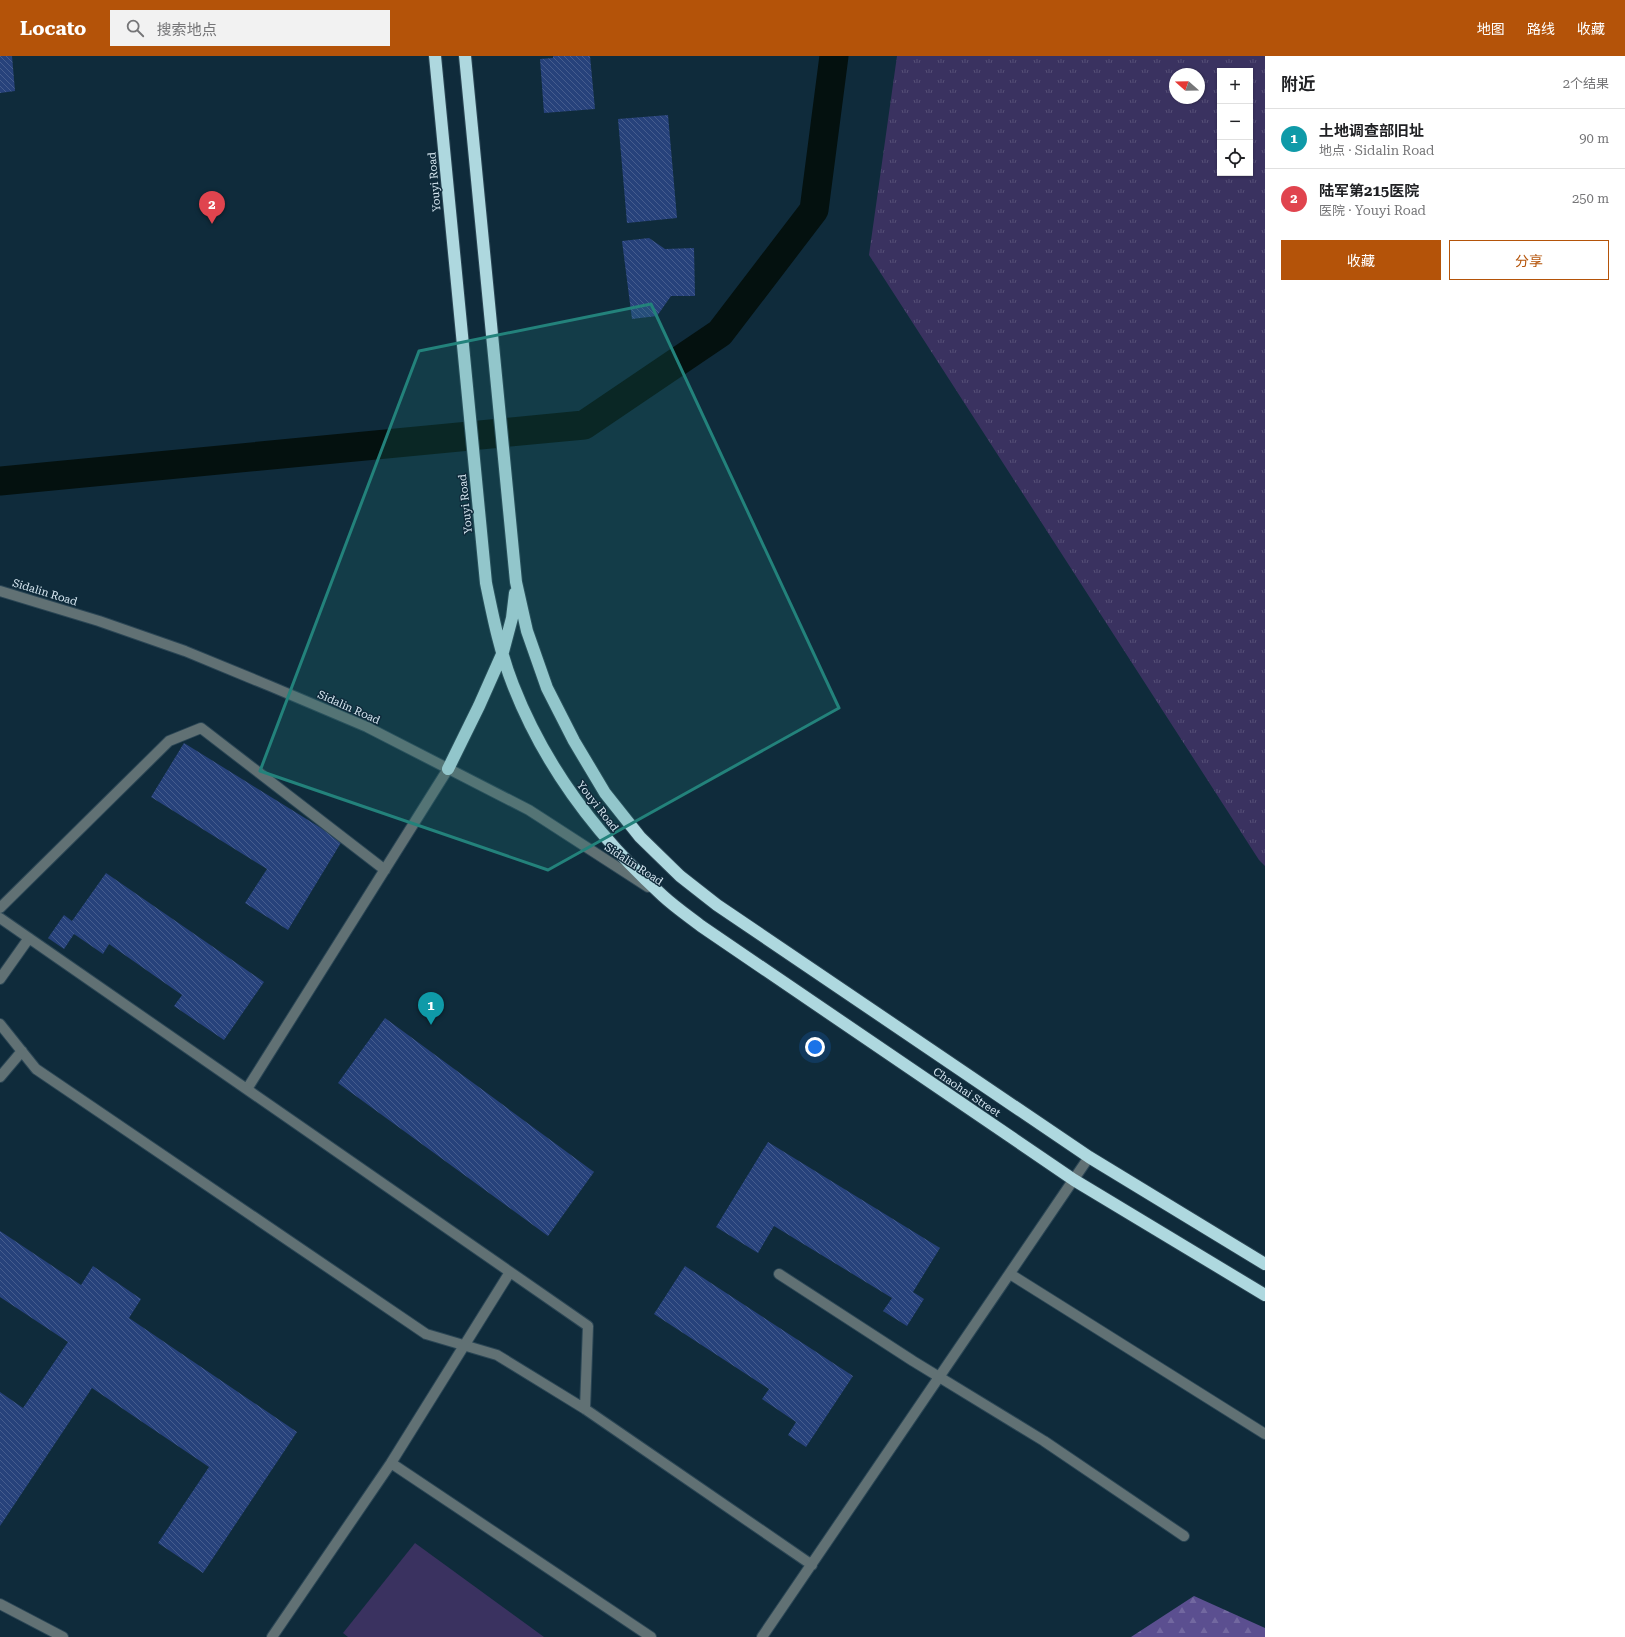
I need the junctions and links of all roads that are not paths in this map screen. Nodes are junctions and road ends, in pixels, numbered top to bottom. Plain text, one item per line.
1 (435, 56) edge
2 (465, 56) edge
3 (516, 582) junction
4 (0, 591) edge
5 (503, 652) junction
6 (448, 768) junction
7 (385, 870) junction
8 (680, 876) joint
9 (664, 897) junction
10 (0, 908) edge
11 (0, 918) edge
12 (29, 938) junction
13 (0, 979) edge
14 (0, 1024) edge
15 (22, 1051) junction
16 (0, 1077) edge
17 (247, 1089) junction
18 (1089, 1158) junction
19 (1074, 1180) junction
20 (1265, 1264) edge
21 (510, 1272) junction
22 (779, 1274) dead end
23 (1010, 1274) junction
24 (1265, 1295) edge
25 (464, 1345) junction
26 (939, 1377) junction
27 (585, 1409) junction
28 (1265, 1434) edge
29 (391, 1463) junction
30 (1184, 1536) dead end
31 (812, 1564) junction
32 (0, 1604) edge
33 (63, 1637) edge
34 (272, 1637) edge
35 (651, 1637) edge
36 (762, 1637) edge

1 - 5 highway, Youyi Road
2 - 3 highway, Youyi Road
3 - 5 highway
3 - 8 highway, Youyi Road
4 - 6 street, Sidalin Road
5 - 6 highway
5 - 9 highway, Youyi Road
6 - 7 street
6 - 9 street, Sidalin Road
7 - 10 street
7 - 17 street
8 - 18 highway, Chaohai Street
9 - 19 highway, Chaohai Street
11 - 12 street
12 - 13 street
12 - 17 street
14 - 15 street
15 - 16 street
15 - 25 street
17 - 21 street
18 - 19 street
18 - 20 highway, Chaohai Street
19 - 23 street
19 - 24 highway, Chaohai Street
21 - 25 street
21 - 27 street
22 - 26 street
23 - 26 street
23 - 28 street
25 - 27 street
25 - 29 street
26 - 30 street
26 - 31 street
27 - 31 street
29 - 34 street
29 - 35 street
31 - 36 street
32 - 33 street

